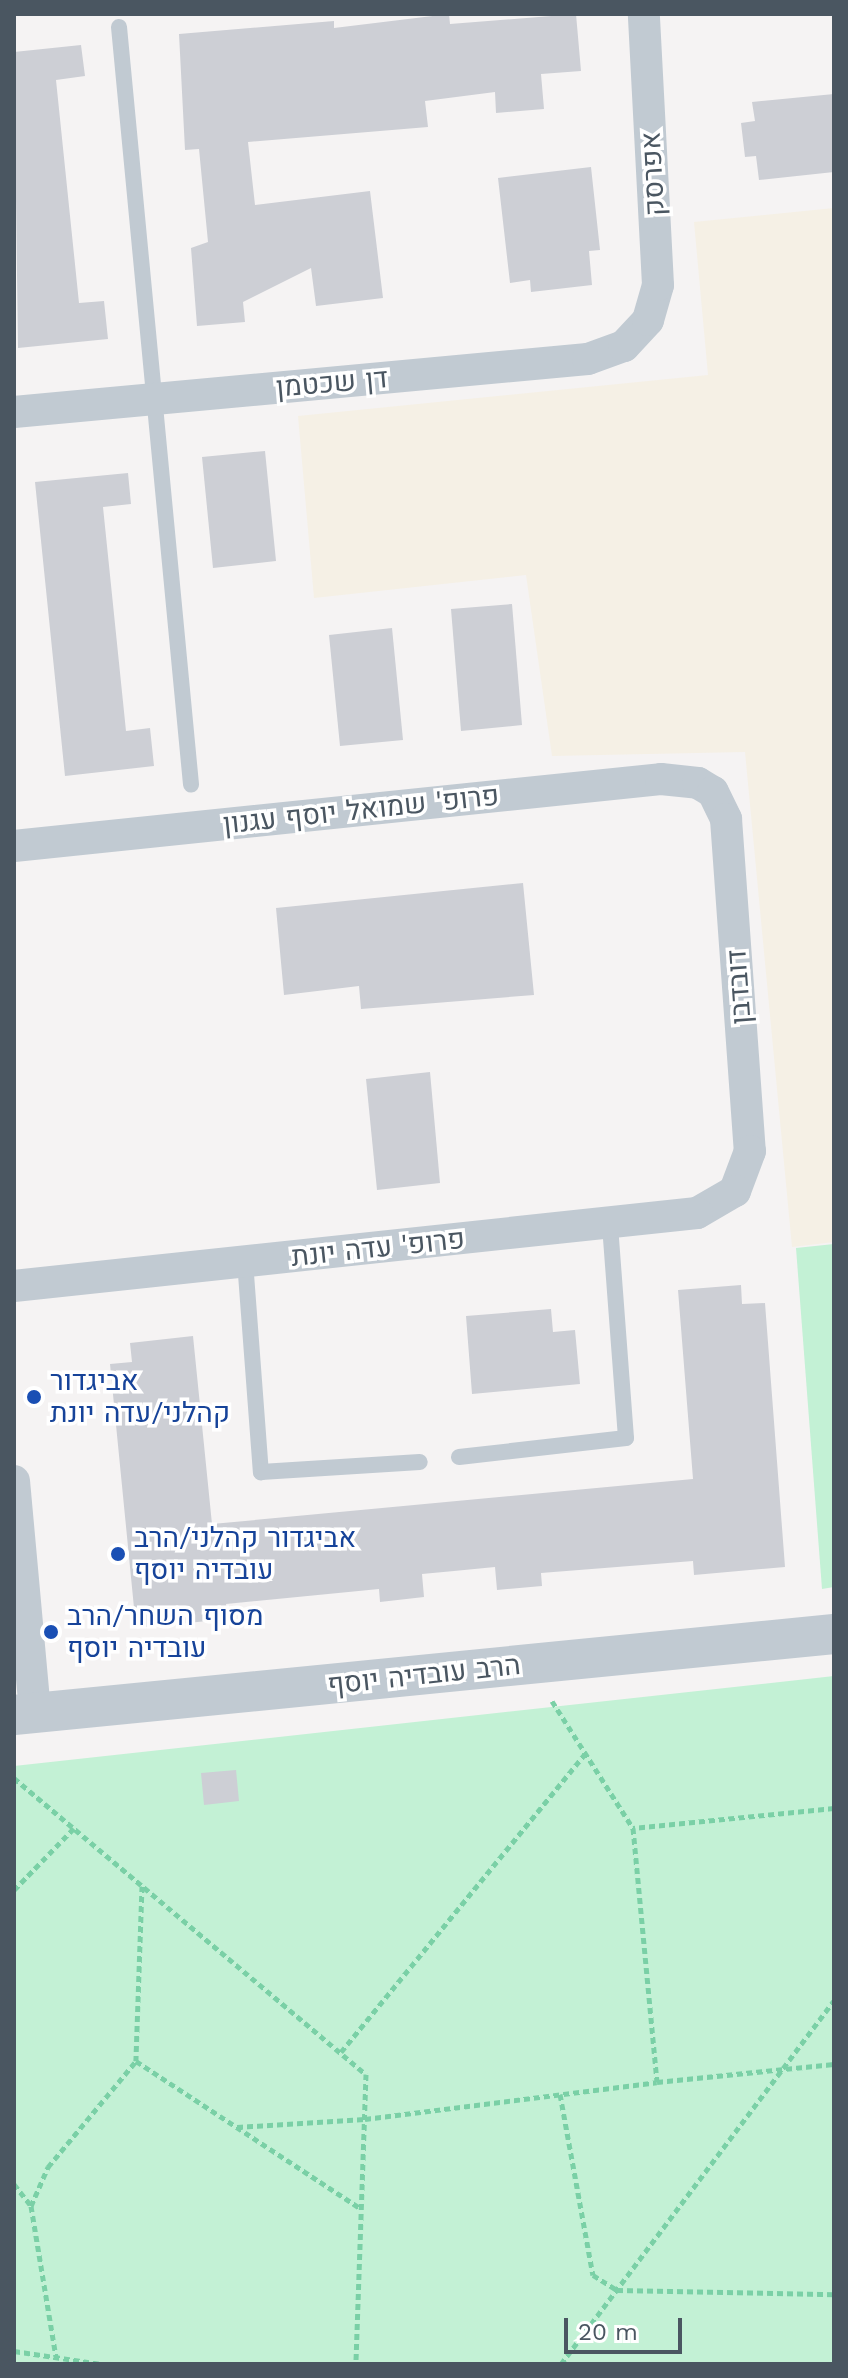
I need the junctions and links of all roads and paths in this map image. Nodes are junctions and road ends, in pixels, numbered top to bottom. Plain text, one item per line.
1 (644, 14) edge
2 (119, 27) dead end
3 (641, 330) joint
4 (155, 399) junction
5 (14, 412) edge
6 (191, 785) dead end
7 (706, 787) joint
8 (14, 846) edge
9 (735, 1191) joint
10 (610, 1224) junction
11 (245, 1261) junction
12 (14, 1286) edge
13 (459, 1457) dead end
14 (420, 1462) dead end
15 (14, 1481) edge
16 (834, 1634) edge
17 (529, 1664) junction
18 (25, 1714) edge
19 (585, 1754) junction
20 (14, 1778) edge
21 (834, 1808) edge
22 (74, 1828) junction
23 (633, 1828) junction
24 (142, 1885) junction
25 (14, 1890) edge
26 (834, 2001) edge
27 (341, 2052) junction
28 (136, 2061) junction
29 (834, 2064) edge
30 (782, 2070) junction
31 (657, 2082) junction
32 (560, 2094) junction
33 (365, 2119) junction
34 (237, 2127) junction
35 (14, 2184) edge
36 (31, 2206) junction
37 (361, 2209) junction
38 (617, 2290) junction
39 (834, 2294) edge
40 (14, 2351) edge
41 (56, 2357) junction
42 (101, 2364) edge
43 (356, 2364) edge
44 (561, 2364) edge

1 - 3 street, אפרסק
2 - 4 lane
3 - 4 street, דן שכטמן
4 - 5 street, דן שכטמן
4 - 6 lane
7 - 8 street, פרופ' שמואל יוסף עגנון
7 - 9 street, דובדבן
9 - 10 street, פרופ' עדה יונת
10 - 11 street, פרופ' עדה יונת
10 - 13 lane
11 - 12 street, פרופ' עדה יונת
11 - 14 lane
15 - 18 street
16 - 17 street, הרב עובדיה יוסף
17 - 18 street, הרב עובדיה יוסף
17 - 19 path
19 - 23 path
19 - 27 path
20 - 22 path
21 - 23 path
22 - 24 path
22 - 25 path
23 - 31 path
24 - 27 path
24 - 28 path
26 - 30 path
27 - 33 path
28 - 34 path
28 - 36 path
29 - 30 path
30 - 31 path
30 - 38 path
31 - 32 path
32 - 33 path
32 - 38 path
33 - 34 path
33 - 37 path
34 - 37 path
35 - 36 path
36 - 41 path
37 - 43 path
38 - 39 path
38 - 44 path
40 - 41 path
41 - 42 path

